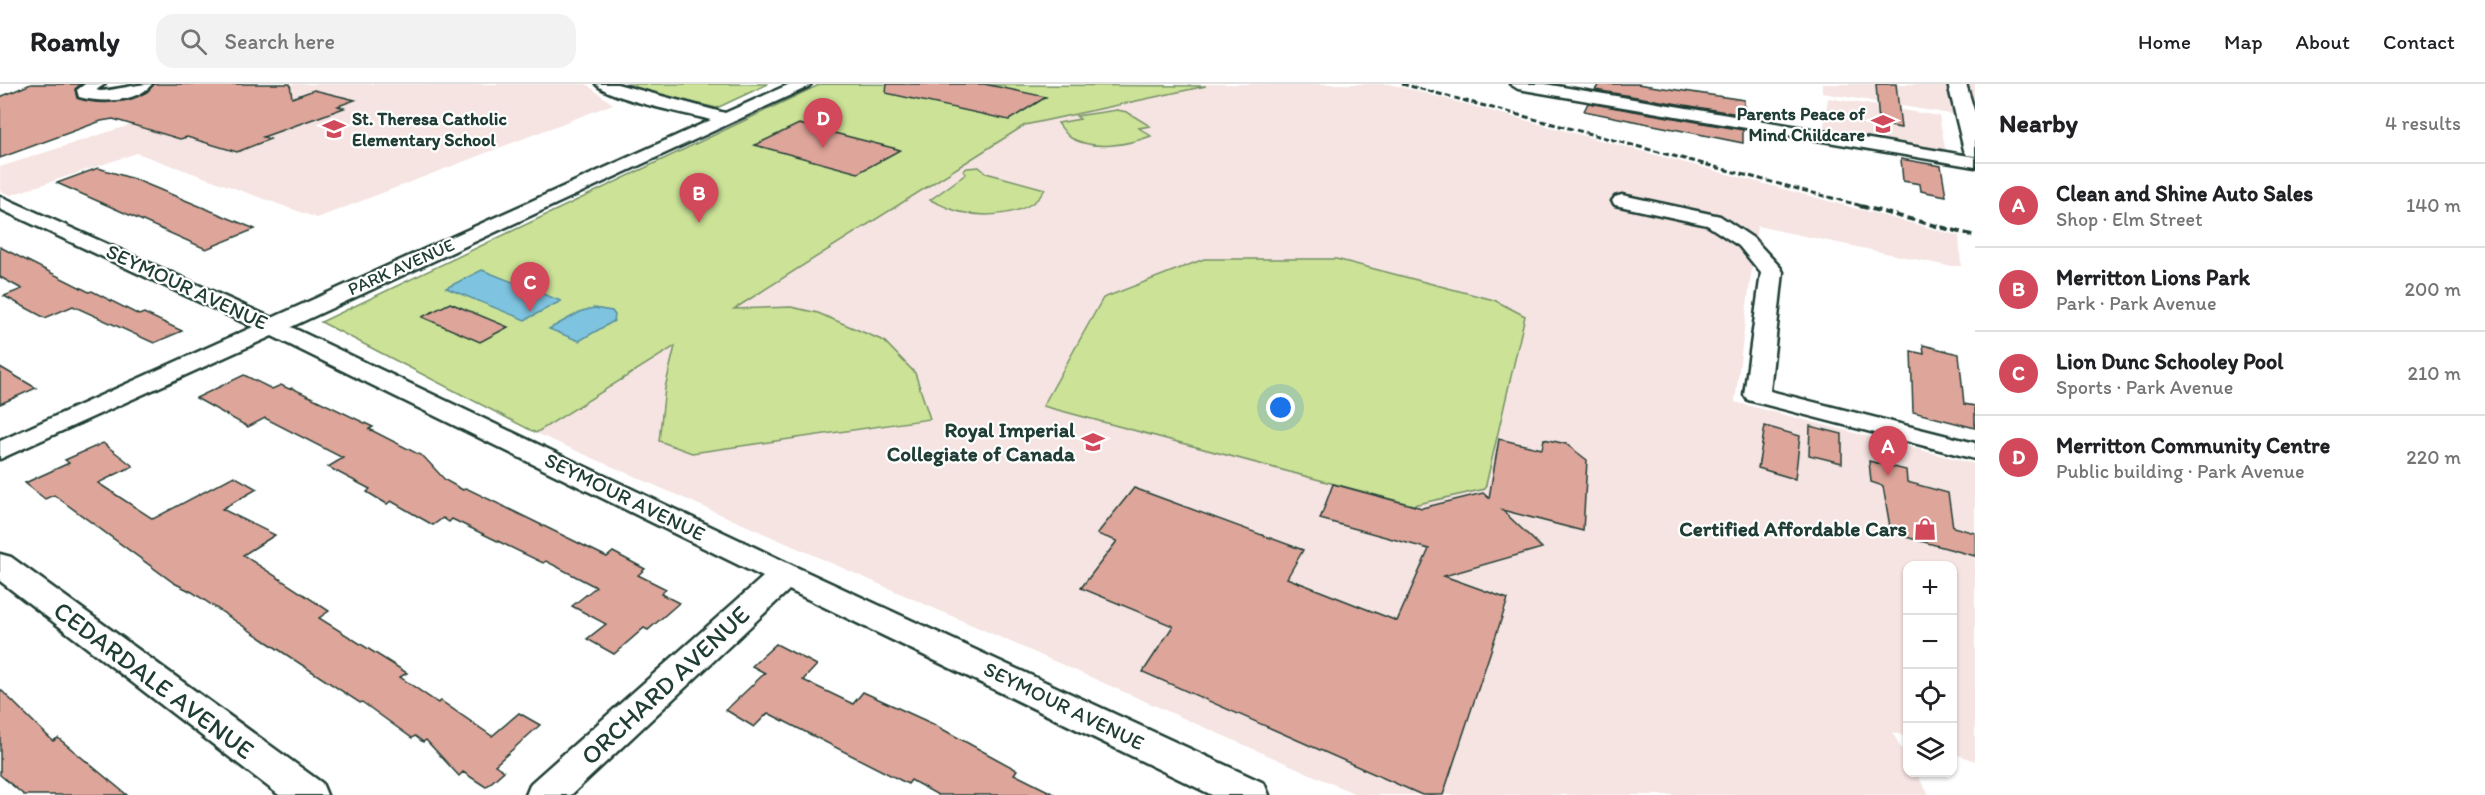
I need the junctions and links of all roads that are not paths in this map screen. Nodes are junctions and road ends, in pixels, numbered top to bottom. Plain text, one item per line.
1 (97, 84) edge
2 (144, 84) edge
3 (604, 84) edge
4 (803, 84) edge
5 (1518, 84) edge
6 (1957, 84) edge
7 (728, 119) junction
8 (1970, 119) edge
9 (1975, 150) edge
10 (1975, 162) edge
11 (1622, 201) dead end
12 (0, 202) edge
13 (270, 326) junction
14 (0, 451) edge
15 (1975, 452) edge
16 (0, 565) edge
17 (785, 575) junction
18 (308, 795) edge
19 (545, 795) edge
20 (1250, 795) edge

1 - 2 street
3 - 7 street
4 - 7 street, PARK AVENUE
5 - 10 street
6 - 8 street
7 - 13 street, PARK AVENUE
8 - 9 street
11 - 15 street
12 - 13 street, SEYMOUR AVENUE
13 - 14 street, PARK AVENUE
13 - 17 street, SEYMOUR AVENUE
16 - 18 street, CEDARDALE AVENUE
17 - 19 street, ORCHARD AVENUE
17 - 20 street, SEYMOUR AVENUE

